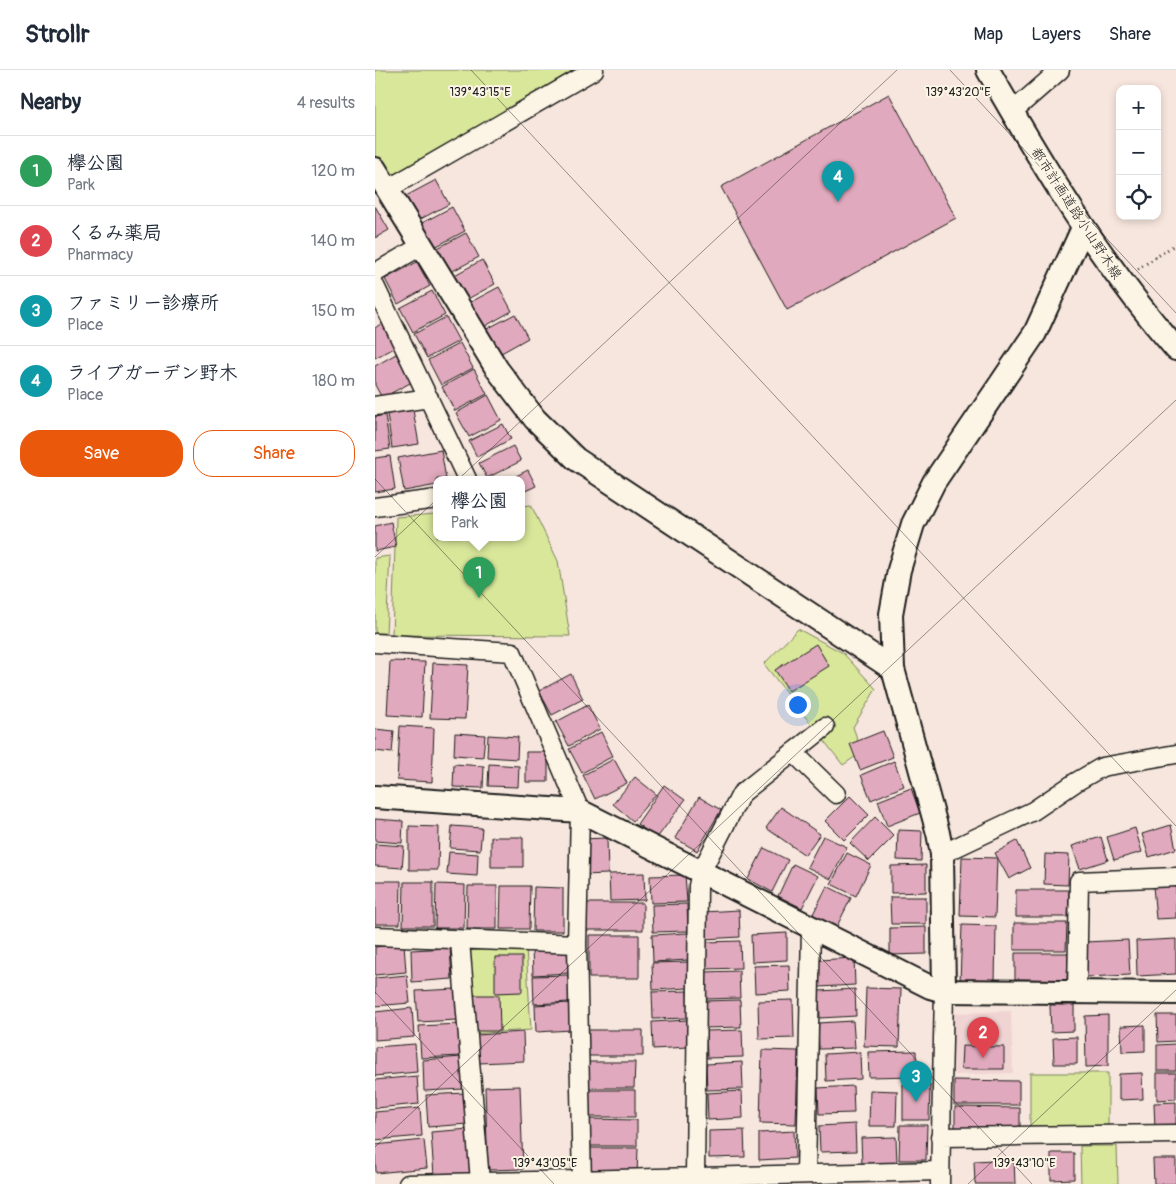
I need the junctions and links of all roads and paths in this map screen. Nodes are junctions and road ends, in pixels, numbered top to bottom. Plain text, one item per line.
1 (595, 70) edge
2 (988, 70) edge
3 (1060, 70) edge
4 (1012, 112) junction
5 (375, 169) edge
6 (386, 190) junction
7 (1083, 228) junction
8 (1176, 244) edge
9 (421, 246) junction
10 (375, 273) edge
11 (1121, 280) junction
12 (375, 286) edge
13 (1176, 350) edge
14 (429, 398) junction
15 (375, 406) edge
16 (466, 476) edge
17 (433, 500) edge
18 (375, 507) edge
19 (375, 643) edge
20 (893, 669) junction
21 (825, 727) dead end
22 (793, 752) junction
23 (1176, 754) edge
24 (836, 794) dead end
25 (375, 797) edge
26 (580, 810) junction
27 (942, 854) junction
28 (701, 872) junction
29 (1176, 877) edge
30 (811, 928) junction
31 (375, 936) edge
32 (460, 941) junction
33 (577, 944) junction
34 (944, 991) junction
35 (1077, 992) junction
36 (1176, 993) edge
37 (1176, 1134) edge
38 (940, 1137) junction
39 (806, 1174) junction
40 (695, 1177) junction
41 (940, 1177) edge
42 (480, 1181) junction
43 (582, 1182) edge
44 (408, 1184) edge

1 - 6 street
2 - 4 street, 都市計画道路小山野木線
3 - 4 street
4 - 7 street, 都市計画道路小山野木線
5 - 6 street
6 - 9 street
7 - 11 street, 都市計画道路小山野木線
7 - 20 street
8 - 11 path
9 - 10 street
9 - 20 street
11 - 13 street, 都市計画道路小山野木線
12 - 14 street
14 - 15 street
14 - 16 street
17 - 18 street
19 - 26 street
20 - 27 street
21 - 22 street
22 - 24 street
22 - 28 street
23 - 27 street
25 - 26 street
26 - 28 street
26 - 33 street
27 - 34 street
28 - 30 street
28 - 40 street
29 - 35 street
30 - 34 street
30 - 39 street
31 - 32 street
32 - 33 street
32 - 42 street
33 - 43 street
34 - 35 street
34 - 38 street
35 - 36 street
37 - 38 street
38 - 41 street
39 - 40 street
39 - 41 street
40 - 43 street
42 - 43 street
42 - 44 street

